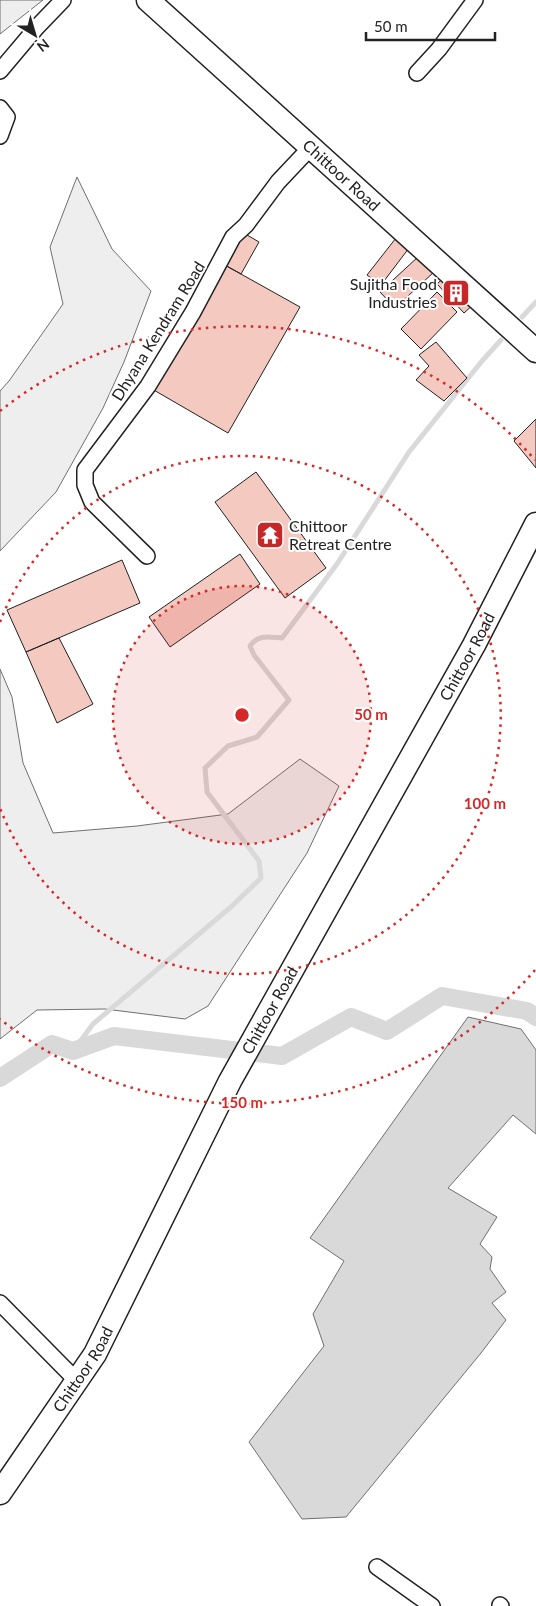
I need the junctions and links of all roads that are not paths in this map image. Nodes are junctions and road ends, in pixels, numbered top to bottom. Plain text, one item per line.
1 (63, 0) edge
2 (148, 0) edge
3 (475, 0) edge
4 (0, 71) edge
5 (417, 73) dead end
6 (0, 108) edge
7 (0, 136) edge
8 (311, 148) junction
9 (536, 350) edge
10 (536, 524) edge
11 (148, 556) dead end
12 (0, 1303) edge
13 (77, 1381) junction
14 (0, 1493) edge
15 (377, 1567) dead end
16 (432, 1606) edge

1 - 4 street
2 - 8 main road, Chittoor Road
3 - 5 street
6 - 7 street
8 - 9 main road, Chittoor Road
8 - 11 street, Dhyana Kendram Road
10 - 13 main road, Chittoor Road
12 - 13 street
13 - 14 main road, Chittoor Road
15 - 16 street

